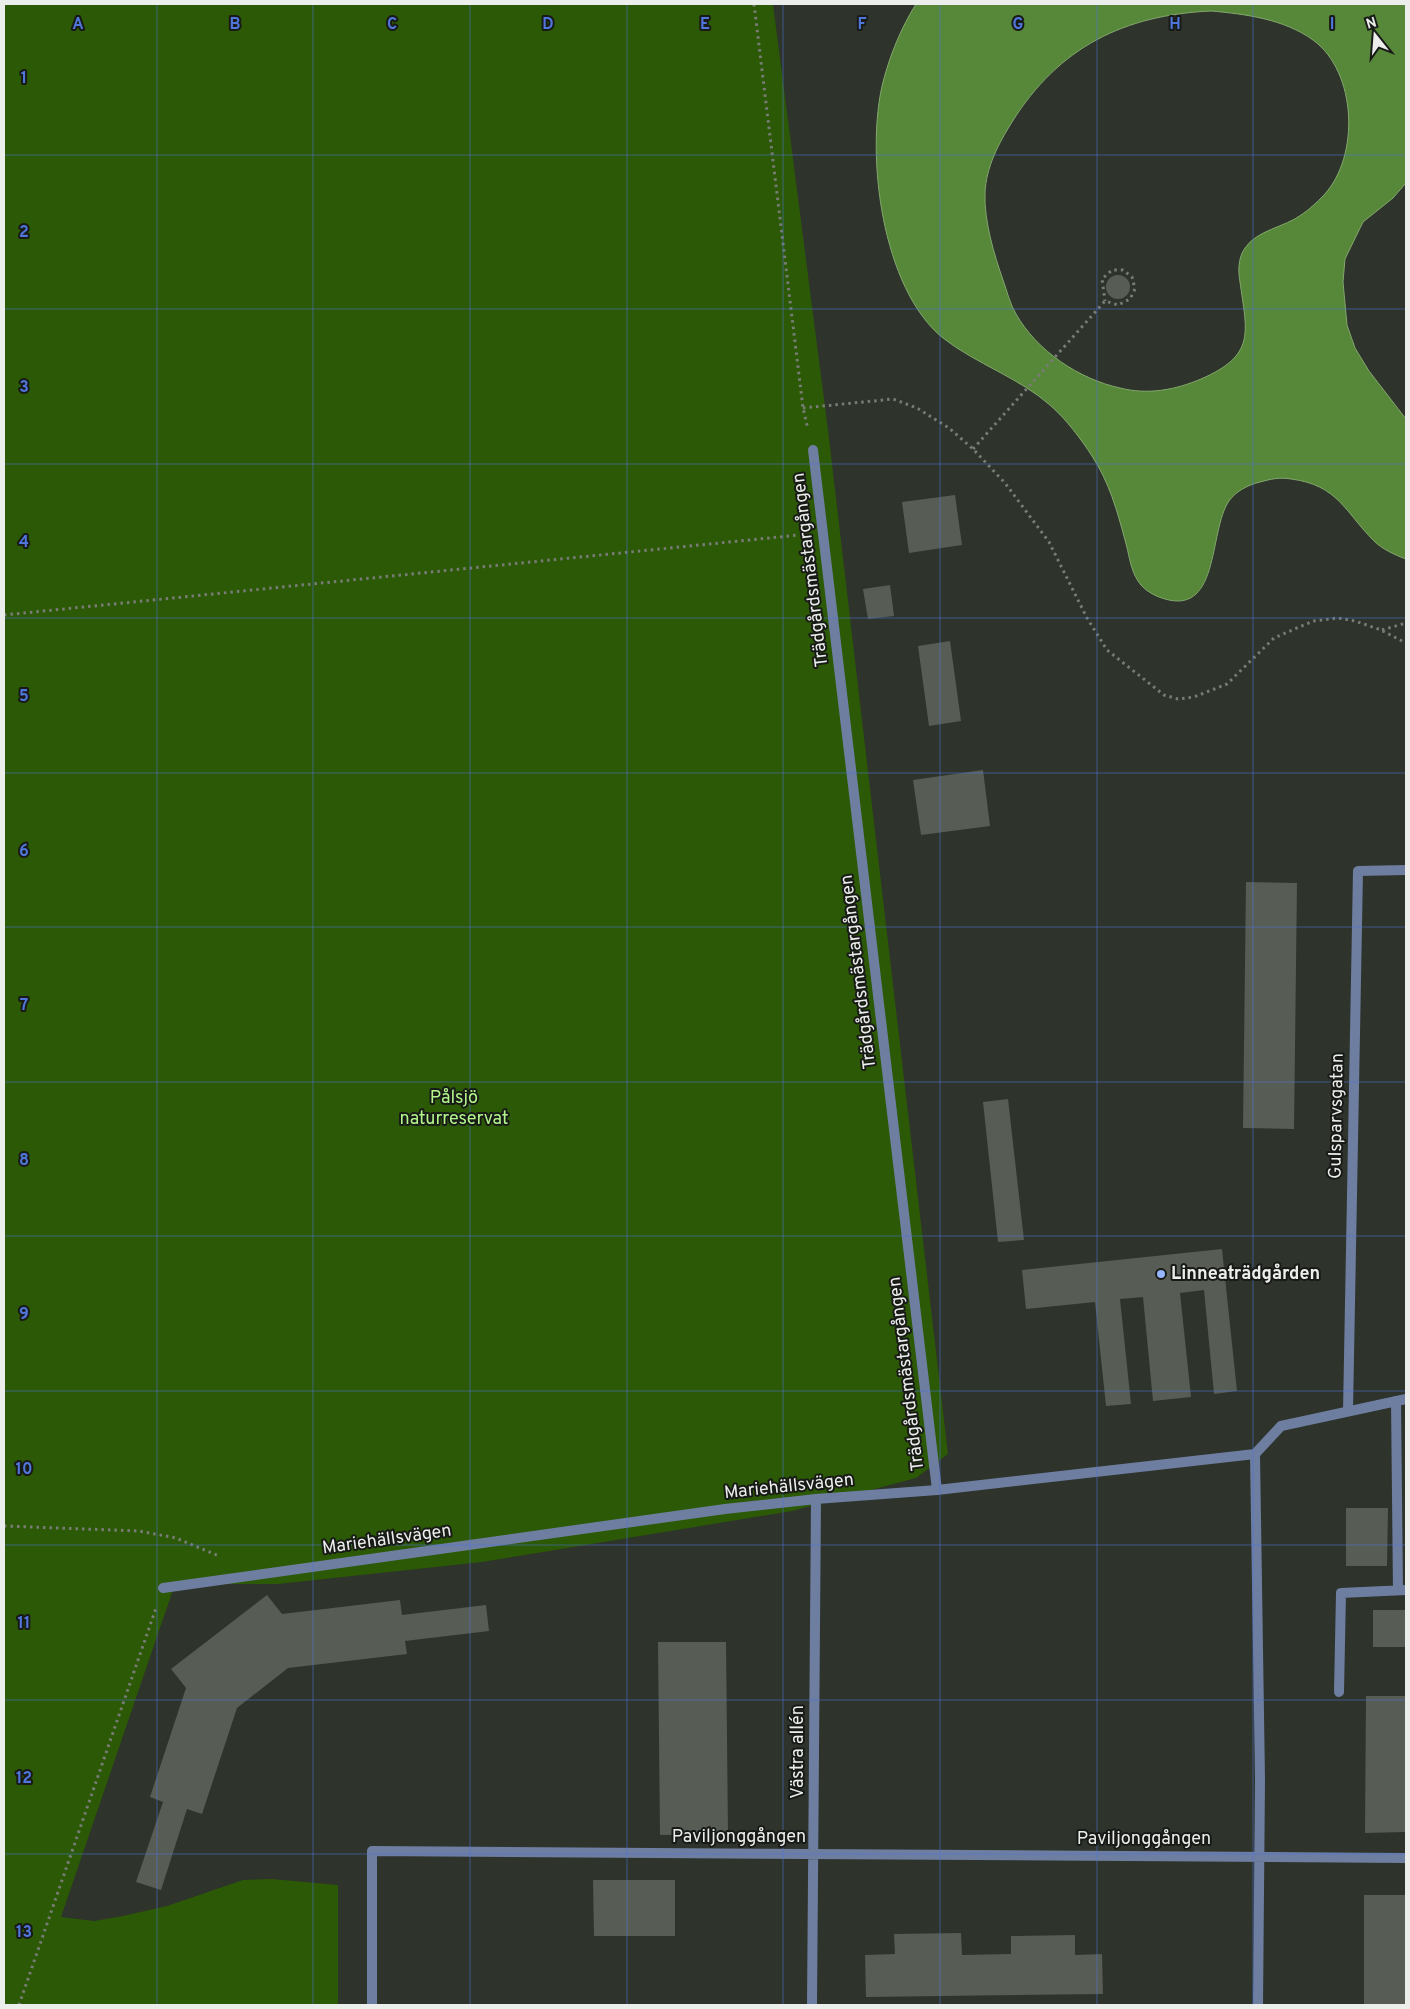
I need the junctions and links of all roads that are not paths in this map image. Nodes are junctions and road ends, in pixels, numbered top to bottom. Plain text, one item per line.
1 (813, 450) road end
2 (1406, 870) edge
3 (1401, 1400) edge
4 (1348, 1411) junction
5 (1255, 1454) junction
6 (937, 1490) junction
7 (816, 1499) junction
8 (163, 1588) road end
9 (1402, 1590) edge
10 (1339, 1692) dead end
11 (814, 1854) junction
12 (1259, 1856) junction
13 (1406, 1858) edge
14 (372, 2005) edge
15 (812, 2005) edge
16 (1258, 2005) edge

1 - 6 street, Trädgårdsmästargången
2 - 4 street, Gulsparvsgatan
3 - 4 street
3 - 9 street
4 - 5 street
5 - 6 street, Mariehällsvägen
5 - 12 street
6 - 7 street, Mariehällsvägen
7 - 8 street, Mariehällsvägen
7 - 11 street, Västra allén
9 - 10 street
11 - 12 street, Paviljonggången
11 - 14 street, Paviljonggången
11 - 15 street, Västra allén
12 - 13 street, Paviljonggången
12 - 16 street

